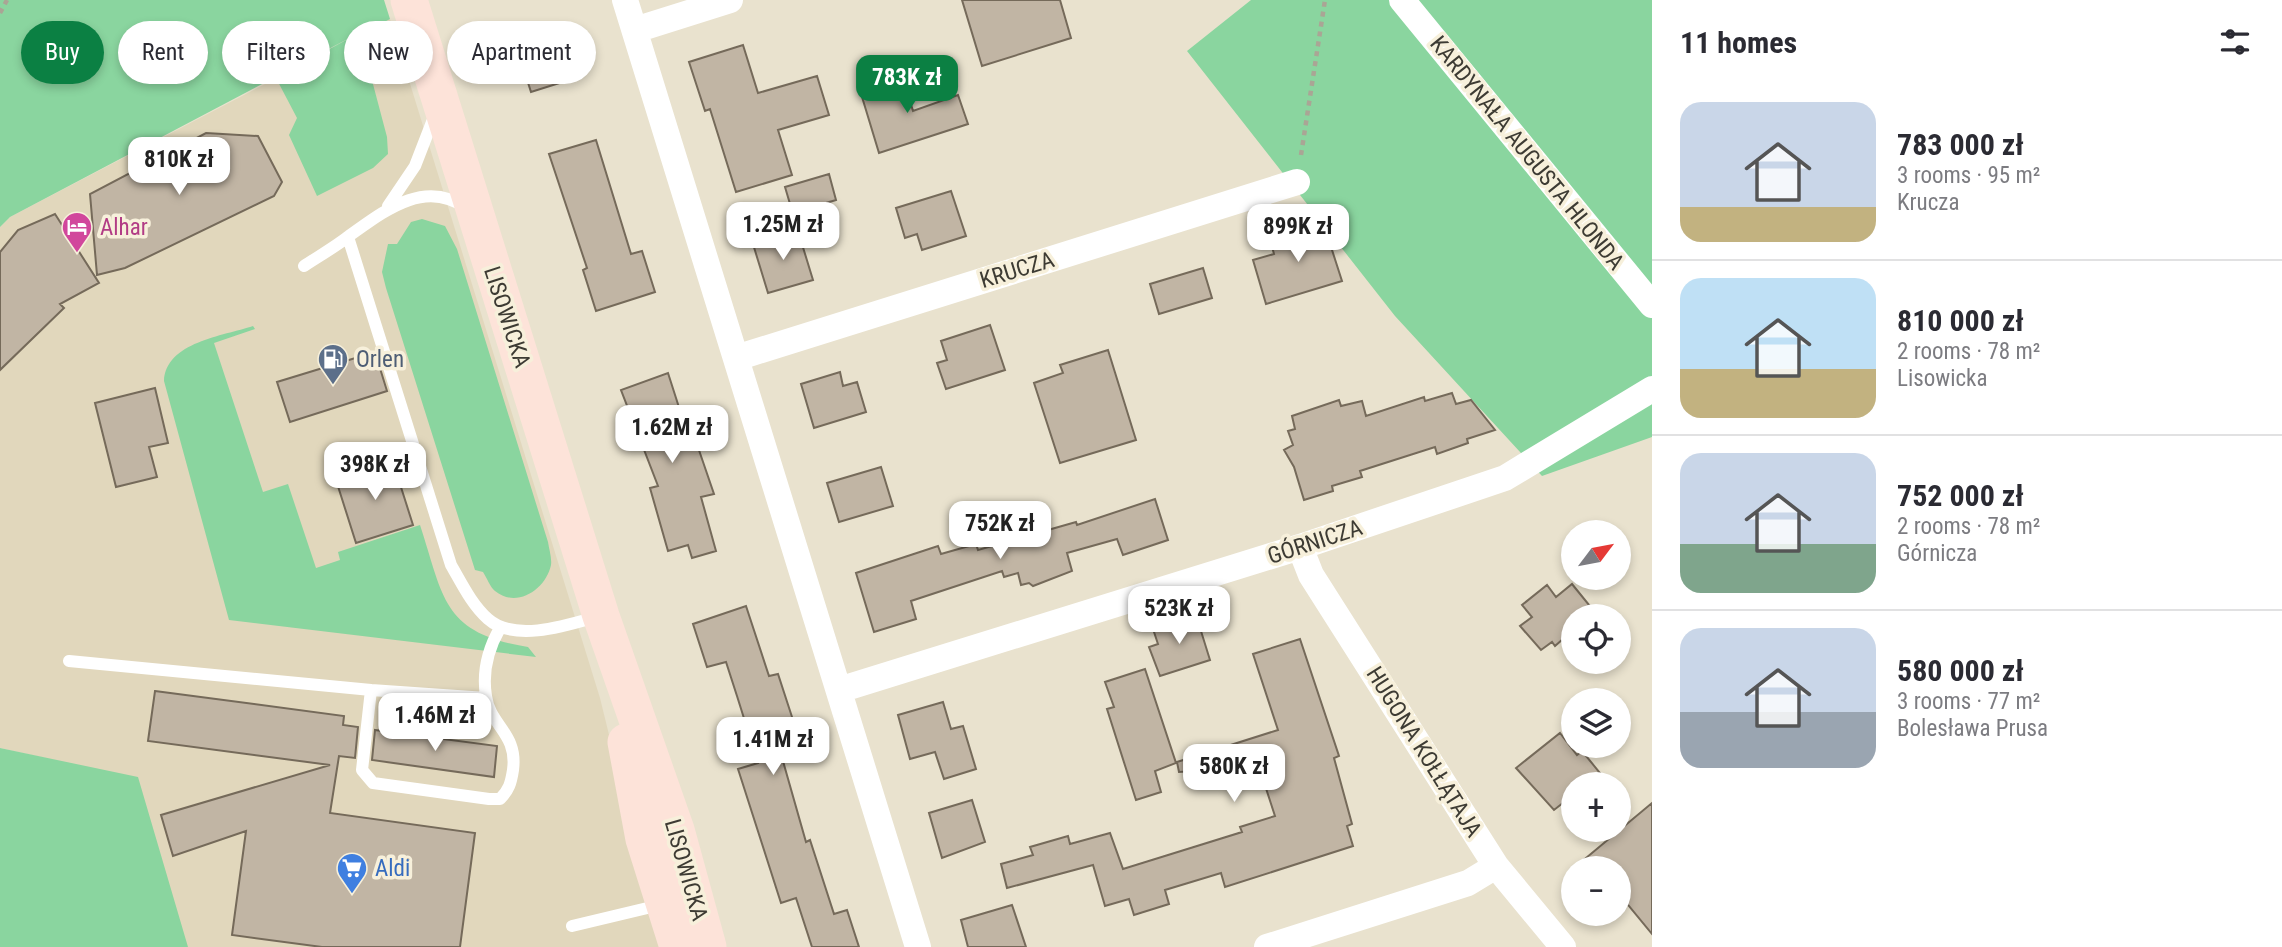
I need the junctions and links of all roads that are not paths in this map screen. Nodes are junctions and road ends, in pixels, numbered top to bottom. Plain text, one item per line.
1 (409, 0) edge
2 (625, 0) edge
3 (730, 0) edge
4 (1402, 0) edge
5 (635, 30) junction
6 (439, 96) junction
7 (1297, 182) road end
8 (386, 208) junction
9 (475, 214) junction
10 (348, 237) junction
11 (304, 266) dead end
12 (1652, 305) edge
13 (736, 358) junction
14 (1652, 389) edge
15 (1300, 547) junction
16 (604, 625) junction
17 (500, 628) junction
18 (69, 661) dead end
19 (371, 690) junction
20 (839, 690) junction
21 (486, 698) junction
22 (1496, 866) junction
23 (675, 885) junction
24 (572, 926) dead end
25 (697, 945) edge
26 (918, 947) edge
27 (1267, 947) edge
28 (1563, 947) edge

1 - 6 main road, LISOWICKA
2 - 5 street
3 - 5 street
4 - 12 street, KARDYNAŁA AUGUSTA HLONDA
5 - 13 street
6 - 8 lane
6 - 9 main road, LISOWICKA
7 - 13 street, KRUCZA
8 - 9 lane
8 - 10 lane
9 - 16 main road, LISOWICKA
10 - 11 lane
10 - 17 lane
13 - 20 street
14 - 15 street, GÓRNICZA
15 - 20 street, GÓRNICZA
15 - 22 street, HUGONA KOŁŁĄTAJA
16 - 17 lane
16 - 23 main road, LISOWICKA
16 - 23 main road, LISOWICKA
17 - 21 lane
18 - 19 lane
19 - 21 lane
19 - 21 lane
20 - 26 street
22 - 27 street
22 - 28 street, HUGONA KOŁŁĄTAJA
23 - 24 lane
23 - 25 main road, LISOWICKA
23 - 25 main road, LISOWICKA

